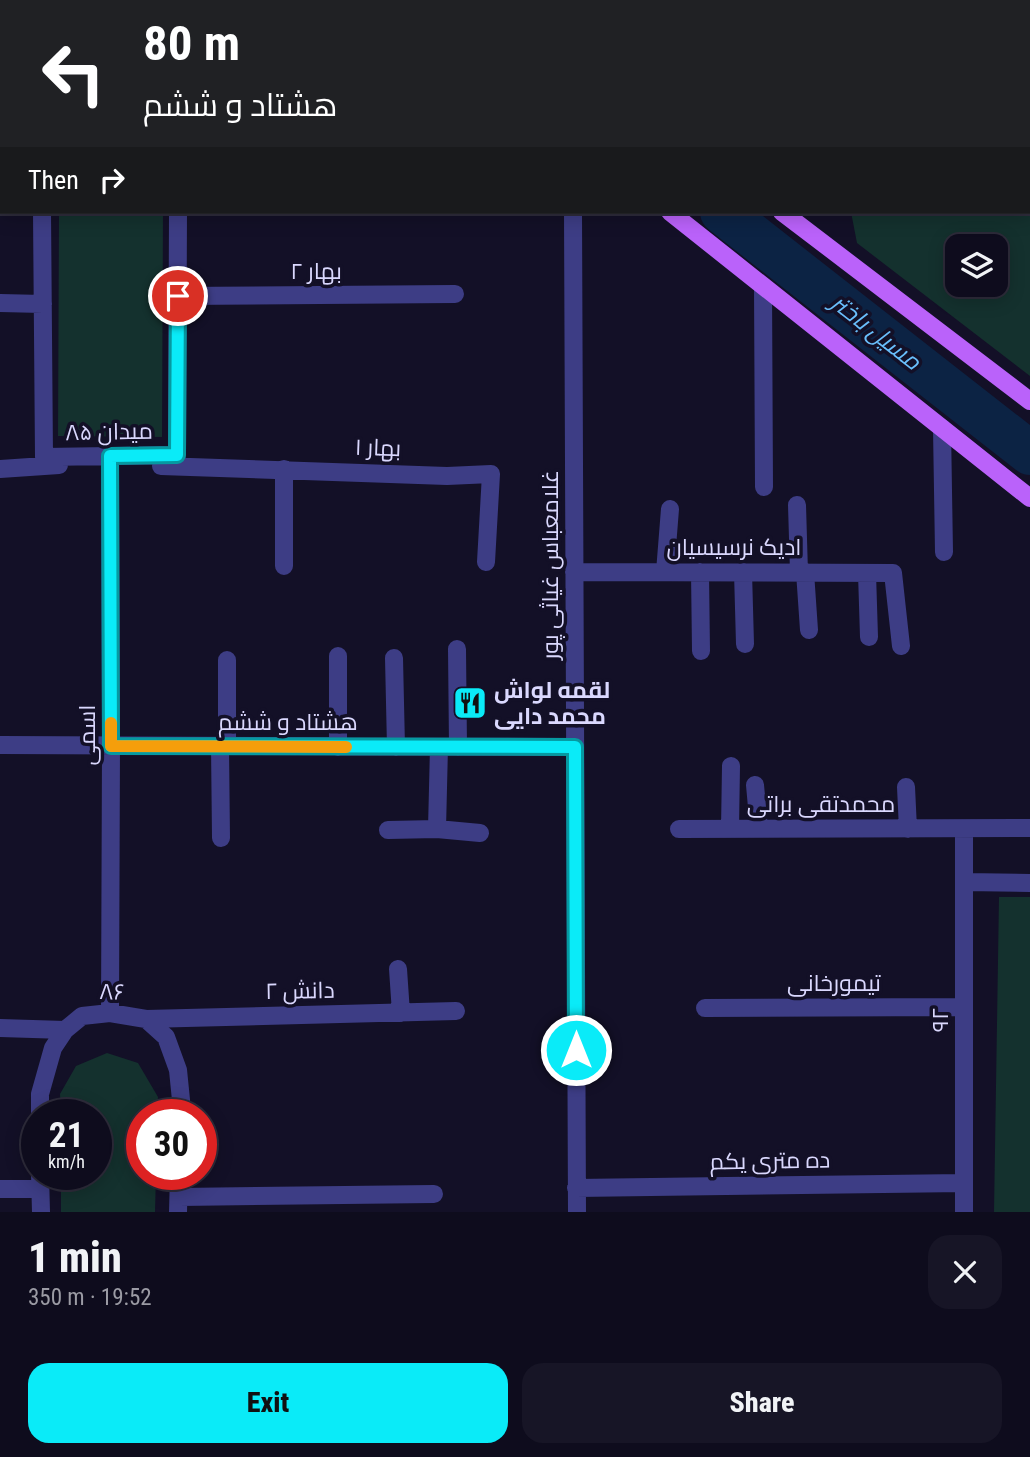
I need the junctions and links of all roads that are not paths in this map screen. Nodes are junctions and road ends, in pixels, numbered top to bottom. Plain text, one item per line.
1 (41, 214) edge
2 (178, 214) edge
3 (573, 214) edge
4 (673, 214) edge
5 (785, 214) edge
6 (763, 286) junction
7 (455, 294) dead end
8 (178, 296) junction
9 (0, 303) edge
10 (43, 304) junction
11 (1030, 401) edge
12 (942, 428) junction
13 (110, 461) junction
14 (0, 468) edge
15 (284, 469) junction
16 (764, 487) dead end
17 (1030, 499) edge
18 (797, 505) dead end
19 (670, 509) dead end
20 (944, 552) dead end
21 (486, 562) dead end
22 (284, 566) dead end
23 (575, 572) junction
24 (665, 572) junction
25 (700, 572) junction
26 (743, 572) junction
27 (802, 572) junction
28 (867, 573) junction
29 (809, 630) dead end
30 (869, 637) dead end
31 (745, 644) dead end
32 (901, 646) dead end
33 (457, 649) dead end
34 (701, 651) dead end
35 (338, 656) dead end
36 (394, 658) dead end
37 (227, 660) dead end
38 (0, 745) edge
39 (111, 746) junction
40 (223, 746) junction
41 (338, 747) junction
42 (396, 747) junction
43 (439, 747) junction
44 (458, 747) junction
45 (575, 747) junction
46 (731, 766) dead end
47 (755, 785) dead end
48 (905, 787) dead end
49 (1030, 828) edge
50 (679, 829) dead end
51 (730, 829) junction
52 (759, 829) junction
53 (908, 829) junction
54 (964, 829) junction
55 (388, 830) dead end
56 (437, 830) junction
57 (480, 833) dead end
58 (221, 838) dead end
59 (964, 882) junction
60 (1030, 883) edge
61 (398, 969) dead end
62 (964, 1007) junction
63 (705, 1008) dead end
64 (456, 1012) dead end
65 (110, 1013) junction
66 (401, 1013) junction
67 (146, 1019) junction
68 (0, 1028) edge
69 (65, 1030) junction
70 (40, 1099) edge
71 (181, 1099) edge
72 (964, 1183) junction
73 (21, 1185) edge
74 (576, 1188) junction
75 (0, 1189) edge
76 (40, 1190) edge
77 (434, 1195) dead end
78 (178, 1205) edge
79 (41, 1212) edge
80 (577, 1212) edge
81 (964, 1212) edge

1 - 10 street, میدان ۸۵
2 - 8 street, میدان ۸۵
3 - 23 street, غلامعباس غیاثی پور
4 - 6 main road
5 - 11 main road
6 - 12 main road
6 - 16 street
7 - 8 street, بهار ۲
8 - 13 street, میدان ۸۵
9 - 10 street
10 - 13 street, میدان ۸۵
12 - 17 main road
12 - 20 street
13 - 14 street
13 - 15 street, بهار ۱
13 - 39 street, اسمی
15 - 21 street, بهار ۱
15 - 22 street
18 - 27 street
19 - 24 street
23 - 24 street, ادیک نرسیسیان
23 - 45 street, غلامعباس غیاثی پور
24 - 25 street, ادیک نرسیسیان
25 - 26 street, ادیک نرسیسیان
25 - 34 street
26 - 27 street, ادیک نرسیسیان
26 - 31 street
27 - 28 street, ادیک نرسیسیان
27 - 29 street
28 - 30 street
28 - 32 street, ادیک نرسیسیان
33 - 44 street
35 - 41 street
36 - 42 street
37 - 40 street
38 - 39 street, هشتاد و ششم
39 - 40 street, هشتاد و ششم
39 - 65 street, اسمی
40 - 41 street, هشتاد و ششم
40 - 58 street
41 - 42 street, هشتاد و ششم
42 - 43 street, هشتاد و ششم
43 - 44 street, هشتاد و ششم
43 - 56 street
44 - 45 street, هشتاد و ششم
45 - 74 street, غلامعباس غیاثی پور
46 - 51 street
47 - 52 street
48 - 53 street
49 - 54 street, محمدتقی براتی
50 - 51 street, محمدتقی براتی
51 - 52 street, محمدتقی براتی
52 - 53 street, محمدتقی براتی
53 - 54 street, محمدتقی براتی
54 - 59 street, ۹۲
55 - 56 street
56 - 57 street
59 - 60 street
59 - 62 street, ۹۲
61 - 66 street
62 - 63 street, تیمورخانی
62 - 72 street, ۹۲
64 - 66 street, دانش ۲
65 - 67 street, ۸۶
65 - 69 street, ۸۶
66 - 67 street, دانش ۲
67 - 71 street, ۸۶
68 - 69 street
69 - 70 street
72 - 74 street, ده متری یکم
72 - 81 street, ۹۲
73 - 75 street
74 - 80 street, غلامعباس غیاثی پور
76 - 79 street
77 - 78 street

